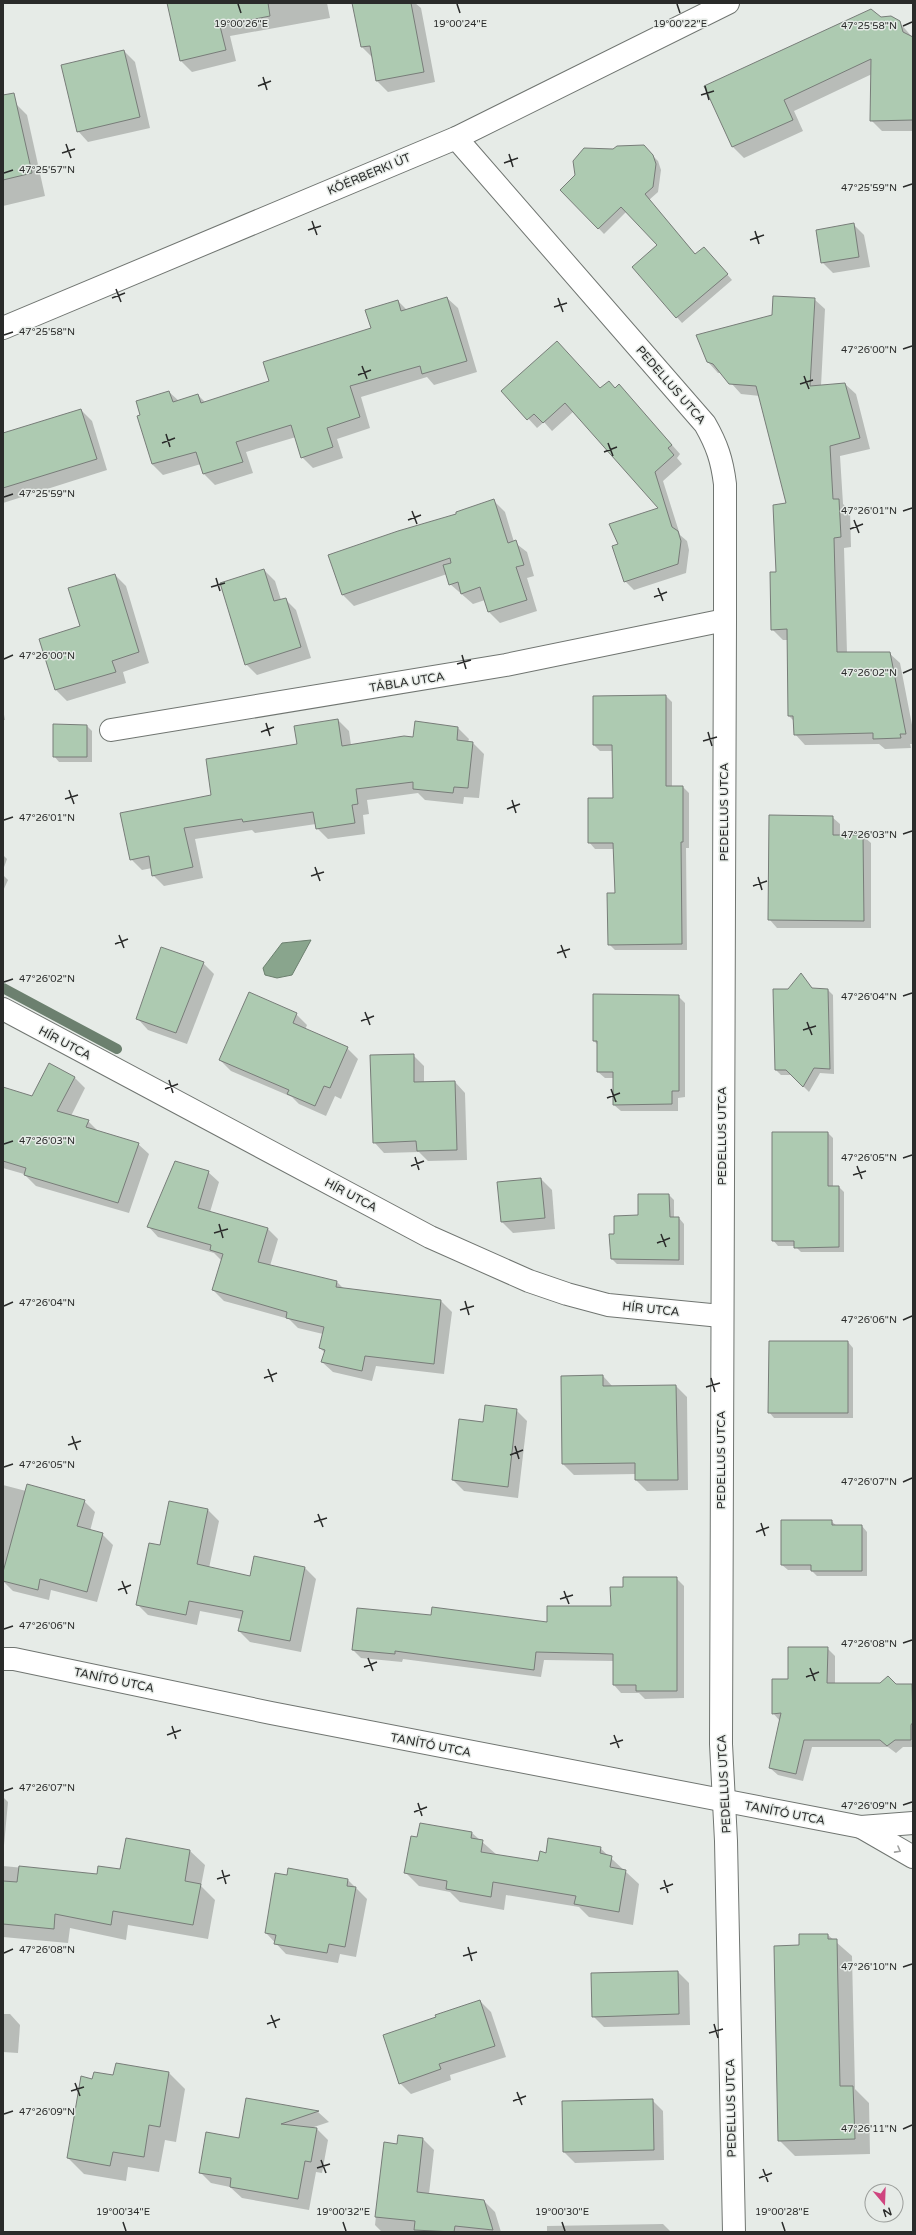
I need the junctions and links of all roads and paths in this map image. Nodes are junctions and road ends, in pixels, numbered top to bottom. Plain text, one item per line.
1 (728, 3) edge
2 (456, 138) junction
3 (3, 328) edge
4 (725, 620) junction
5 (111, 730) dead end
6 (3, 1009) edge
7 (721, 1316) junction
8 (3, 1659) edge
9 (724, 1802) junction
10 (913, 1823) edge
11 (860, 1827) junction
12 (913, 1857) edge
13 (734, 2232) edge

1 - 2 street, KŐÉRBERKI ÚT
2 - 3 street, KŐÉRBERKI ÚT
2 - 4 street, PEDELLUS UTCA
4 - 5 street, TÁBLA UTCA
4 - 7 street, PEDELLUS UTCA
6 - 7 street, HÍR UTCA
7 - 9 street, PEDELLUS UTCA
8 - 9 street, TANÍTÓ UTCA
9 - 11 street, TANÍTÓ UTCA
9 - 13 street, PEDELLUS UTCA
10 - 11 street, TANÍTÓ UTCA
11 -> 12 street, TANÍTÓ UTCA

